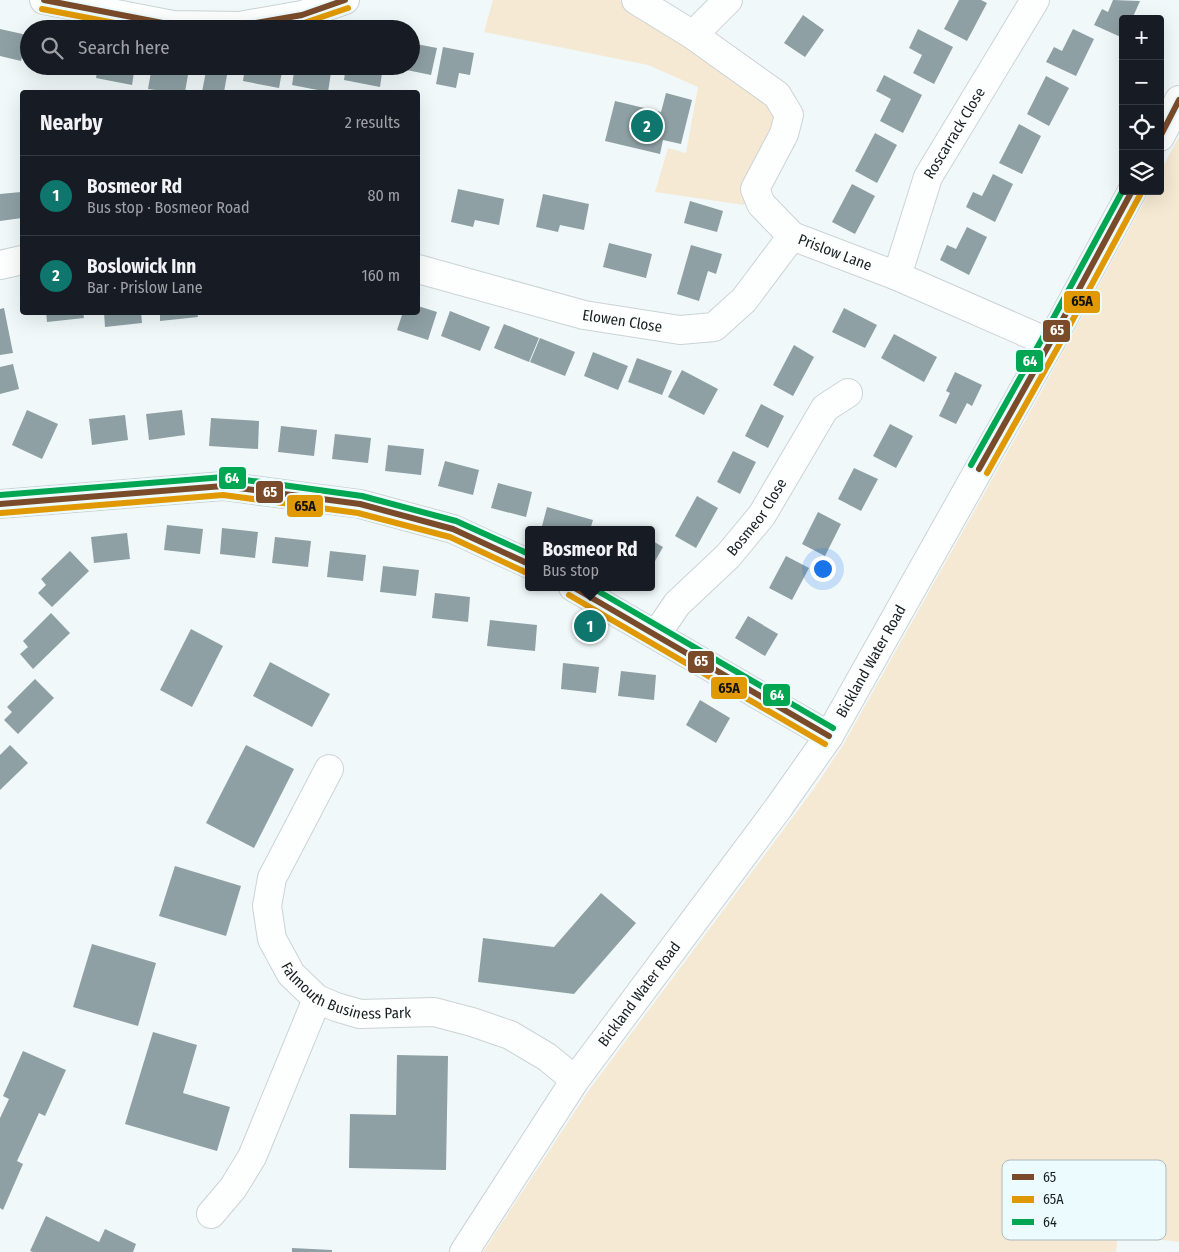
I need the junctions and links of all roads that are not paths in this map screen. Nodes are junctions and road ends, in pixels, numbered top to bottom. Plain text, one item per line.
1 (44, 0) edge
2 (345, 0) edge
3 (636, 0) edge
4 (728, 0) edge
5 (1035, 0) edge
6 (146, 20) edge
7 (273, 20) edge
8 (692, 35) junction
9 (1179, 100) edge
10 (1164, 129) edge
11 (1130, 195) edge
12 (792, 236) junction
13 (20, 260) edge
14 (0, 265) edge
15 (420, 269) edge
16 (898, 276) junction
17 (1050, 343) junction
18 (848, 393) dead end
19 (0, 504) edge
20 (525, 562) edge
21 (580, 591) edge
22 (656, 635) junction
23 (829, 736) junction
24 (329, 769) dead end
25 (317, 999) junction
26 (575, 1080) junction
27 (211, 1214) dead end
28 (464, 1252) edge

1 - 6 street
2 - 7 street
3 - 8 street, Prislow Lane
4 - 8 street
5 - 16 street, Roscarrack Close
8 - 12 street, Prislow Lane
9 - 10 street
11 - 17 street, Bickland Water Road
12 - 15 street, Elowen Close
12 - 16 street, Prislow Lane
13 - 14 street
16 - 17 street, Prislow Lane
17 - 23 street, Bickland Water Road
18 - 22 street, Bosmeor Close
19 - 20 street
21 - 22 street
22 - 23 street
23 - 26 street, Bickland Water Road
24 - 25 street, Falmouth Business Park
25 - 26 street, Falmouth Business Park
25 - 27 street
26 - 28 street, Bickland Water Road

